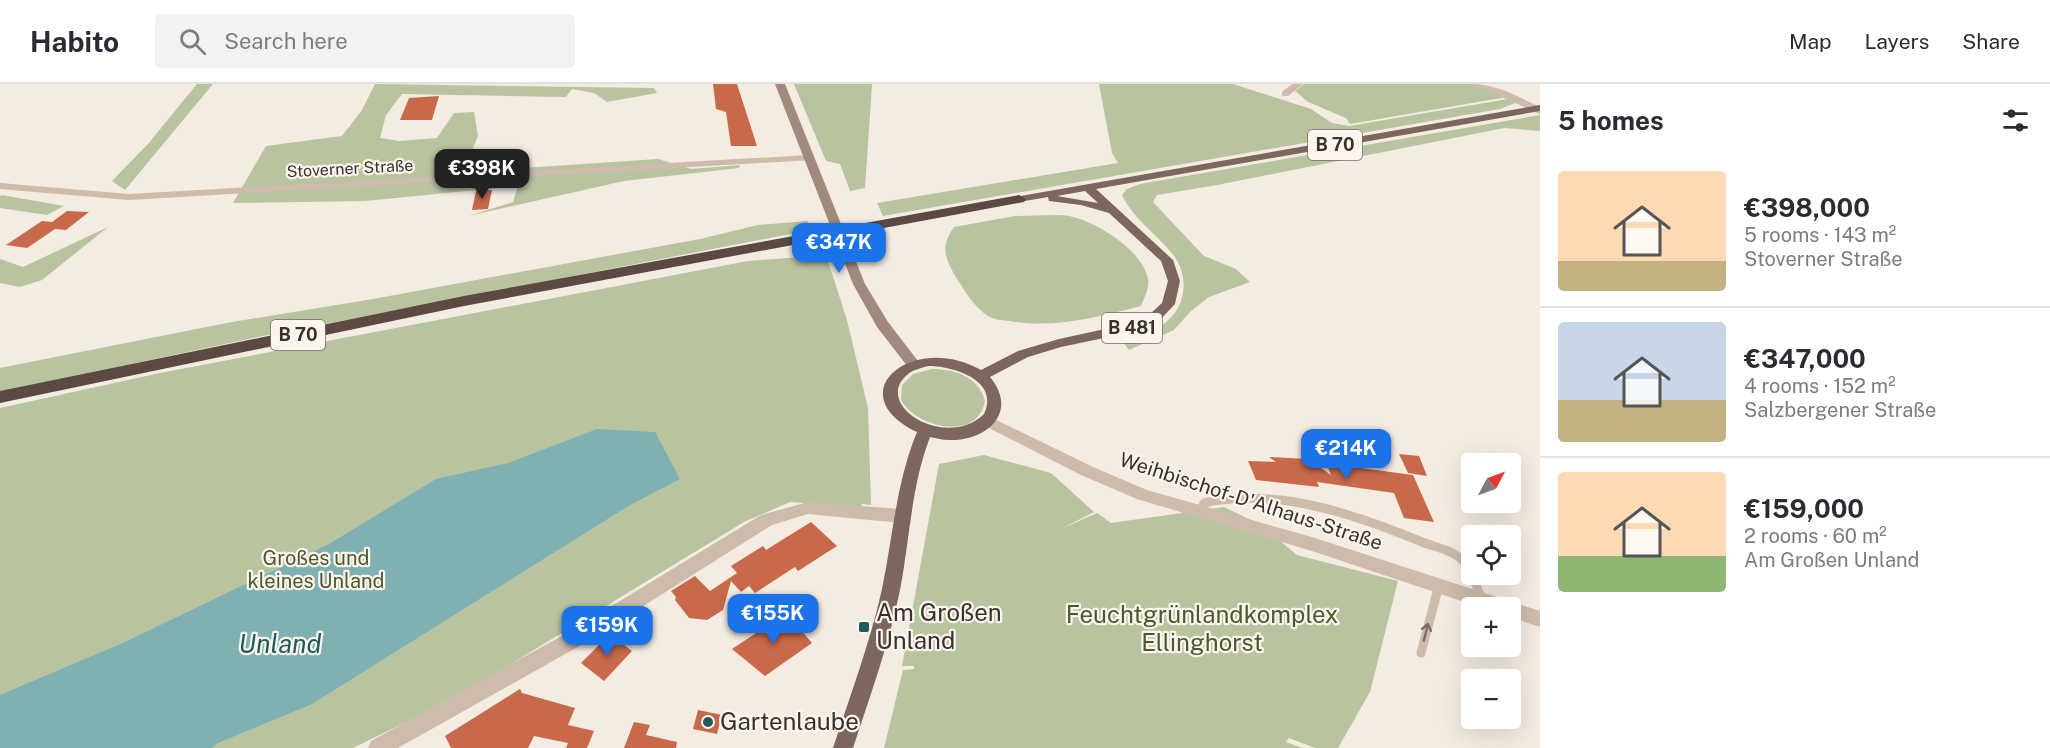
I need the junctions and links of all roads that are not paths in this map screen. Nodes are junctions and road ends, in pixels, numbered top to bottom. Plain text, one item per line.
1 (780, 84) edge
2 (1298, 84) edge
3 (1477, 84) edge
4 (1285, 94) dead end
5 (1540, 109) edge
6 (809, 158) junction
7 (0, 186) edge
8 (1087, 187) junction
9 (1019, 199) junction
10 (1114, 212) junction
11 (914, 364) junction
12 (980, 376) junction
13 (0, 397) edge
14 (988, 421) junction
15 (925, 431) junction
16 (1200, 513) junction
17 (901, 516) junction
18 (1439, 584) junction
19 (1478, 597) edge
20 (1481, 597) edge
21 (1521, 612) edge
22 (1540, 619) edge
23 (1421, 653) dead end
24 (378, 748) edge
25 (843, 748) edge

1 - 6 main road
2 - 4 street
3 - 5 street
5 - 8 main road, B 70
6 - 7 street, Stoverner Straße
6 - 11 main road
8 - 9 main road, B 70
8 - 10 main road, B 481
9 - 10 main road, B 70
9 - 13 highway, B 70
10 - 12 main road, B 481
11 - 12 main road
11 - 15 main road
12 - 14 main road
14 - 15 main road
14 - 16 street, Weihbischof-D'Alhaus-Straße
15 - 17 main road
16 - 18 street, Weihbischof-D'Alhaus-Straße
16 - 20 lane
17 - 24 street
17 - 25 main road
18 - 19 street, Weihbischof-D'Alhaus-Straße
23 -> 18 lane
21 - 22 street, Weihbischof-D'Alhaus-Straße

